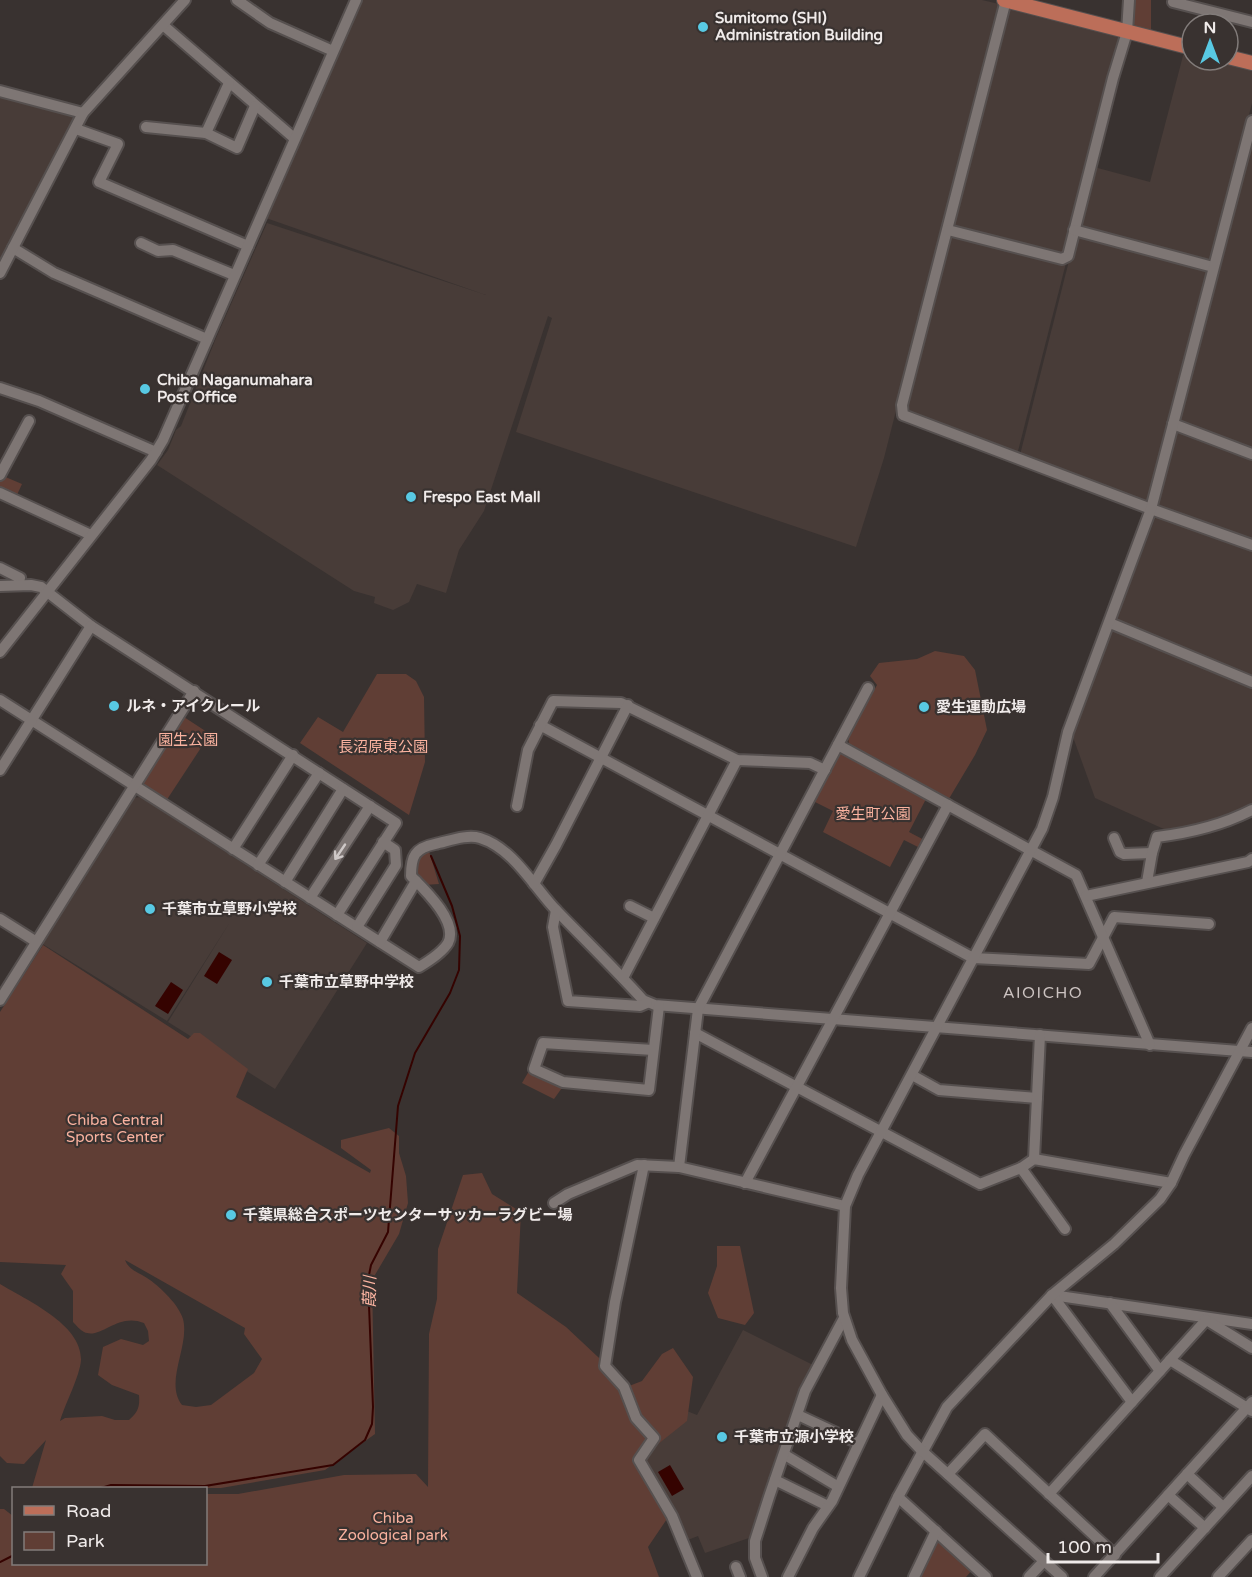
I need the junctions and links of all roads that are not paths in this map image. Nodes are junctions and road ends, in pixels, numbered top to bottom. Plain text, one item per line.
1 (185, 0) edge
2 (237, 0) edge
3 (356, 0) edge
4 (1005, 0) edge
5 (1129, 0) edge
6 (1173, 2) dead end
7 (1252, 22) edge
8 (163, 25) junction
9 (1127, 32) junction
10 (1180, 45) edge
11 (333, 51) junction
12 (230, 83) junction
13 (0, 91) edge
14 (255, 106) junction
15 (83, 113) junction
16 (1252, 121) edge
17 (146, 126) dead end
18 (76, 129) junction
19 (206, 133) junction
20 (294, 138) junction
21 (948, 230) junction
22 (1074, 230) junction
23 (141, 243) dead end
24 (248, 246) junction
25 (13, 248) junction
26 (1213, 267) junction
27 (0, 273) edge
28 (234, 275) junction
29 (207, 339) junction
30 (0, 388) edge
31 (29, 420) dead end
32 (1173, 424) junction
33 (156, 452) junction
34 (1252, 454) edge
35 (0, 475) edge
36 (0, 493) edge
37 (1151, 509) junction
38 (91, 535) junction
39 (1252, 545) edge
40 (0, 568) edge
41 (18, 585) junction
42 (0, 586) edge
43 (47, 591) junction
44 (1110, 623) junction
45 (91, 626) junction
46 (0, 652) edge
47 (1252, 682) edge
48 (868, 688) dead end
49 (194, 691) junction
50 (0, 700) edge
51 (628, 705) junction
52 (33, 720) junction
53 (540, 725) junction
54 (838, 745) junction
55 (293, 755) junction
56 (600, 758) junction
57 (737, 760) junction
58 (0, 770) edge
59 (825, 770) junction
60 (319, 773) junction
61 (135, 786) junction
62 (343, 789) junction
63 (948, 805) junction
64 (517, 806) dead end
65 (370, 807) junction
66 (1252, 810) edge
67 (709, 817) junction
68 (1114, 838) dead end
69 (383, 842) junction
70 (233, 849) junction
71 (1031, 850) junction
72 (1152, 853) junction
73 (779, 855) junction
74 (1252, 859) edge
75 (258, 865) junction
76 (416, 881) junction
77 (285, 882) junction
78 (1147, 882) junction
79 (534, 884) junction
80 (1086, 896) junction
81 (310, 898) junction
82 (630, 906) dead end
83 (556, 910) junction
84 (889, 913) junction
85 (337, 915) junction
86 (654, 918) junction
87 (0, 919) edge
88 (1209, 924) dead end
89 (357, 927) junction
90 (1104, 937) junction
91 (35, 941) junction
92 (380, 942) junction
93 (973, 958) junction
94 (623, 978) junction
95 (0, 1000) edge
96 (646, 1003) junction
97 (659, 1005) junction
98 (698, 1009) junction
99 (833, 1020) junction
100 (937, 1028) junction
101 (1252, 1028) edge
102 (695, 1033) junction
103 (1040, 1035) junction
104 (1150, 1045) junction
105 (653, 1050) junction
106 (1239, 1051) junction
107 (1252, 1052) edge
108 (912, 1075) junction
109 (797, 1087) junction
110 (1037, 1098) junction
111 (881, 1132) junction
112 (1034, 1159) junction
113 (644, 1165) junction
114 (679, 1167) junction
115 (1021, 1168) junction
116 (745, 1183) junction
117 (1171, 1183) junction
118 (554, 1203) dead end
119 (845, 1206) junction
120 (1065, 1229) dead end
121 (1052, 1295) junction
122 (1110, 1303) junction
123 (844, 1318) junction
124 (1203, 1318) junction
125 (1252, 1324) edge
126 (1252, 1348) edge
127 (1170, 1360) junction
128 (1160, 1371) junction
129 (882, 1395) junction
130 (1132, 1402) junction
131 (1250, 1407) edge
132 (798, 1415) junction
133 (858, 1443) junction
134 (922, 1450) junction
135 (783, 1459) junction
136 (948, 1474) junction
137 (1187, 1474) junction
138 (1252, 1476) edge
139 (775, 1480) junction
140 (837, 1486) junction
141 (1049, 1494) junction
142 (1168, 1495) junction
143 (898, 1497) junction
144 (828, 1506) junction
145 (1223, 1507) junction
146 (1205, 1528) junction
147 (936, 1531) junction
148 (1252, 1540) edge
149 (1115, 1555) junction
150 (1044, 1561) junction
151 (978, 1574) edge
152 (698, 1577) edge
153 (762, 1577) edge
154 (788, 1577) edge
155 (859, 1577) edge
156 (914, 1577) edge
157 (1029, 1577) edge
158 (1062, 1577) edge
159 (1094, 1577) edge
160 (1160, 1577) edge
161 (1218, 1577) edge

1 - 8 street
2 - 11 street
3 - 11 street
4 - 9 main road
4 - 21 street
5 - 9 street
6 - 7 street
8 - 12 street
8 - 15 street
9 - 10 main road
9 - 22 street
11 - 20 street
12 - 14 street
12 - 19 street
13 - 15 street
14 - 19 street
14 - 20 street
15 - 18 street
16 - 26 street
17 - 19 street
18 - 24 street
18 - 25 street
20 - 24 street
21 - 22 street
21 - 37 street
22 - 26 street
23 - 28 street
24 - 28 street
25 - 27 street
25 - 29 street
26 - 32 street
28 - 29 street
29 - 33 street
30 - 33 street
31 - 35 street
32 - 34 street
32 - 37 street
33 - 38 street
36 - 38 street
37 - 39 street
37 - 44 street
38 - 43 street
40 - 41 street
41 - 42 street
41 - 43 street
43 - 45 street
43 - 46 street
44 - 47 street
44 - 71 street
45 - 49 street
45 - 52 street
48 - 54 street
49 - 55 street
49 - 61 street
50 - 52 street
51 - 53 street
51 - 56 street
51 - 57 street
52 - 58 street
52 - 61 street
53 - 56 street
53 - 64 street
54 - 59 street
54 - 63 street
55 - 60 street
55 - 70 street
56 - 67 street
56 - 79 street
57 - 59 street
57 - 67 street
59 - 73 street
60 - 62 street
60 - 75 street
61 - 70 street
61 - 91 street
62 - 65 street
62 - 77 street
63 - 71 street
63 - 84 street
65 - 69 street
65 -> 81 street
66 - 72 street
67 - 73 street
67 - 86 street
68 - 72 street
69 - 85 street
69 - 89 street
70 - 75 street
71 - 80 street
71 - 93 street
72 - 78 street
73 - 84 street
73 - 98 street
74 - 78 street
75 - 77 street
76 - 79 street
76 - 92 street
76 - 92 street
77 - 81 street
78 - 80 street
79 - 83 street
80 - 90 street
81 - 85 street
82 - 86 street
83 - 94 street
83 - 96 street
84 - 93 street
84 - 99 street
85 - 89 street
86 - 94 street
87 - 91 street
88 - 90 street
89 - 92 street
90 - 93 street
90 - 104 street
91 - 95 street
93 - 100 street
94 - 96 street
96 - 97 street
97 - 98 street
97 - 105 street
98 - 99 street
98 - 102 street
99 - 100 street
99 - 109 street
100 - 103 street
100 - 108 street
101 - 106 street
102 - 109 street
102 - 114 street
103 - 104 street
103 - 110 street
104 - 106 street
105 - 105 street
106 - 107 street
106 - 117 street
108 - 110 street
108 - 111 street
109 - 111 street
109 - 116 street
110 - 112 street
111 - 115 street
111 - 119 street
112 - 115 street
112 - 117 street
113 - 114 street
113 - 118 street
113 - 152 street
114 - 116 street
115 - 120 street
116 - 119 street
117 - 121 street
119 - 123 street
121 - 122 street
121 - 130 street
121 - 134 street
122 - 124 street
122 - 128 street
123 - 129 street
123 - 132 street
124 - 125 street
124 - 126 street
124 - 127 street
127 - 128 street
127 - 131 street
128 - 130 street
129 - 133 street
129 - 134 street
130 - 141 street
131 - 137 street
132 - 133 street
132 - 135 street
133 - 140 street
134 - 136 street
134 - 143 street
135 - 139 street
135 - 140 street
136 - 141 street
136 - 150 street
137 - 142 street
137 - 145 street
138 - 145 street
139 - 144 street
139 - 153 street
140 - 144 street
141 - 149 street
142 - 146 street
142 - 149 street
143 - 147 street
143 - 155 street
144 - 154 street
145 - 146 street
146 - 160 street
147 - 151 street
147 - 156 street
148 - 161 street
149 - 159 street
150 - 157 street
150 - 158 street

